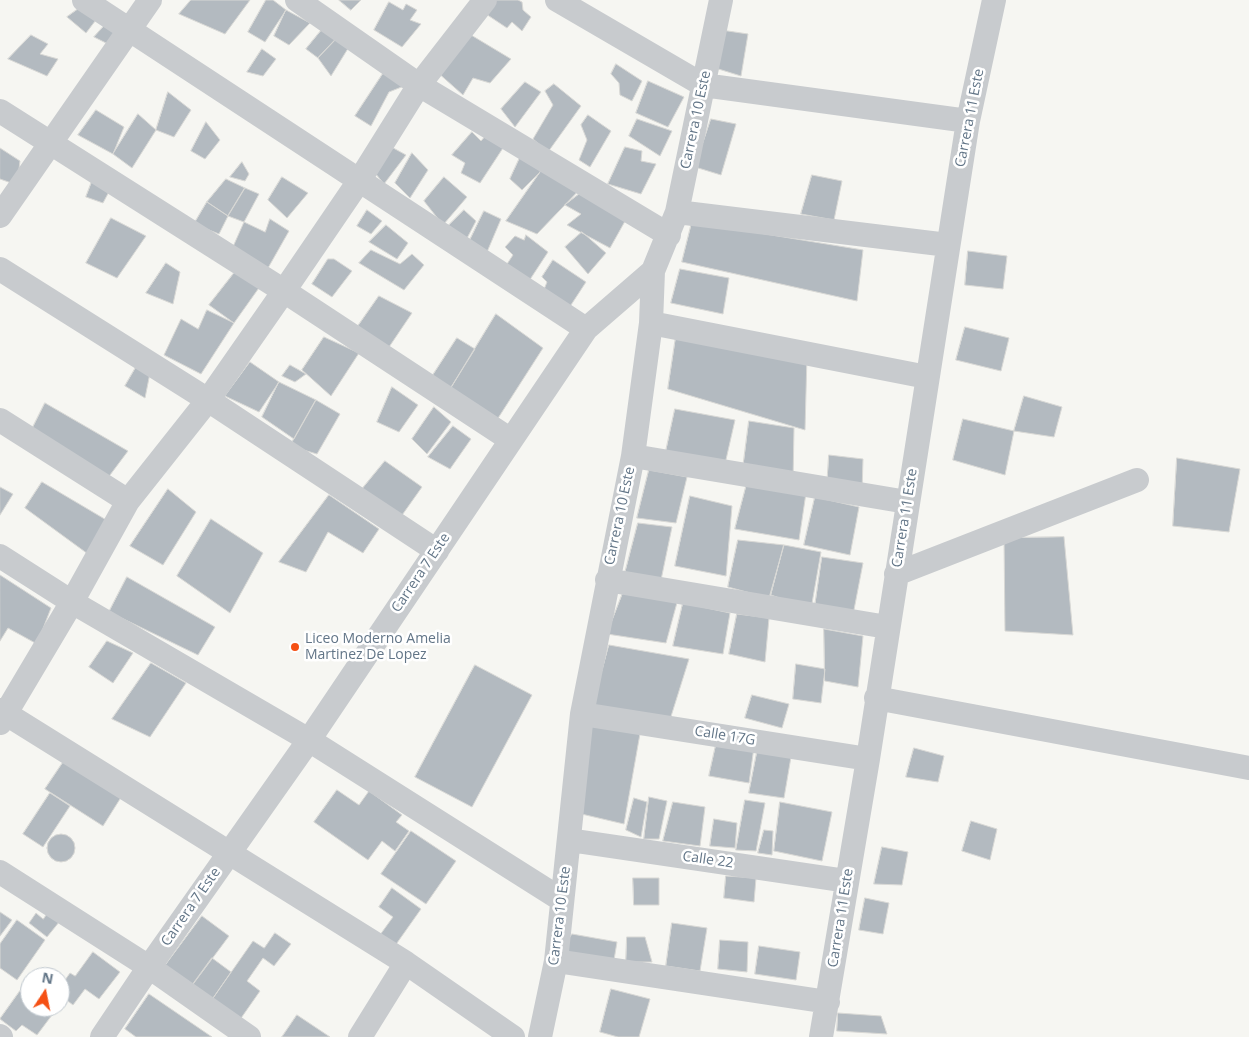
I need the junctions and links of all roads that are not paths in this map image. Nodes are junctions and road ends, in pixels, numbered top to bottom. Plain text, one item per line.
1 (84, 0) edge
2 (150, 0) edge
3 (297, 0) edge
4 (485, 0) edge
5 (557, 0) edge
6 (721, 0) edge
7 (994, 0) edge
8 (128, 30) junction
9 (419, 85) junction
10 (703, 85) junction
11 (0, 111) edge
12 (968, 121) junction
13 (50, 143) junction
14 (359, 181) junction
15 (677, 212) junction
16 (0, 216) edge
17 (669, 235) junction
18 (948, 244) junction
19 (0, 269) edge
20 (653, 271) junction
21 (284, 291) junction
22 (651, 323) junction
23 (586, 329) junction
24 (927, 376) junction
25 (208, 400) junction
26 (0, 420) edge
27 (511, 440) junction
28 (633, 456) junction
29 (1137, 480) dead end
30 (128, 501) junction
31 (907, 502) junction
32 (436, 551) junction
33 (0, 556) edge
34 (896, 574) junction
35 (607, 580) junction
36 (72, 602) junction
37 (887, 627) junction
38 (876, 698) junction
39 (582, 714) junction
40 (2, 715) edge
41 (309, 740) junction
42 (868, 759) junction
43 (1249, 768) edge
44 (569, 840) junction
45 (229, 853) junction
46 (0, 872) edge
47 (847, 881) junction
48 (562, 900) junction
49 (556, 962) junction
50 (406, 963) junction
51 (149, 967) junction
52 (828, 1002) junction
53 (102, 1037) edge
54 (249, 1037) edge
55 (360, 1037) edge
56 (513, 1037) edge
57 (540, 1037) edge
58 (821, 1037) edge

1 - 8 street
2 - 8 street
3 - 9 street
4 - 9 street
5 - 10 street
6 - 10 street, Carrera 10 Este
7 - 12 street, Carrera 11 Este
8 - 13 street
8 - 14 street
9 - 14 street
9 - 17 street
10 - 12 street
10 - 15 street, Carrera 10 Este
11 - 13 street
12 - 18 street, Carrera 11 Este
13 - 16 street
13 - 21 street
14 - 21 street
14 - 23 street
15 - 17 street, Carrera 10 Este
15 - 18 street
17 - 20 street, Carrera 10 Este
18 - 24 street, Carrera 11 Este
19 - 25 street
20 - 22 street, Carrera 10 Este
20 - 23 street, Carrera 7 Este
21 - 25 street
21 - 27 street
22 - 24 street
22 - 28 street, Carrera 10 Este
23 - 27 street, Carrera 7 Este
24 - 31 street, Carrera 11 Este
25 - 30 street
25 - 32 street
26 - 30 street
27 - 32 street, Carrera 7 Este
28 - 31 street
28 - 35 street, Carrera 10 Este
29 - 34 street
30 - 36 street
31 - 34 street, Carrera 11 Este
32 - 41 street, Carrera 7 Este
33 - 36 street
34 - 37 street, Carrera 11 Este
35 - 37 street
35 - 39 street, Carrera 10 Este
36 - 40 street
36 - 41 street
37 - 38 street, Carrera 11 Este
38 - 42 street, Carrera 11 Este
38 - 43 street
39 - 42 street, Calle 17G
39 - 44 street, Carrera 10 Este
40 - 45 street
41 - 45 street, Carrera 7 Este
41 - 48 street
42 - 47 street, Carrera 11 Este
44 - 47 street, Calle 22
44 - 48 street, Carrera 10 Este
45 - 50 street
45 - 51 street, Carrera 7 Este
46 - 51 street
47 - 52 street, Carrera 11 Este
48 - 49 street, Carrera 10 Este
49 - 52 street
49 - 57 street, Carrera 10 Este
50 - 55 street
50 - 56 street
51 - 53 street, Carrera 7 Este
51 - 54 street
52 - 58 street, Carrera 11 Este

